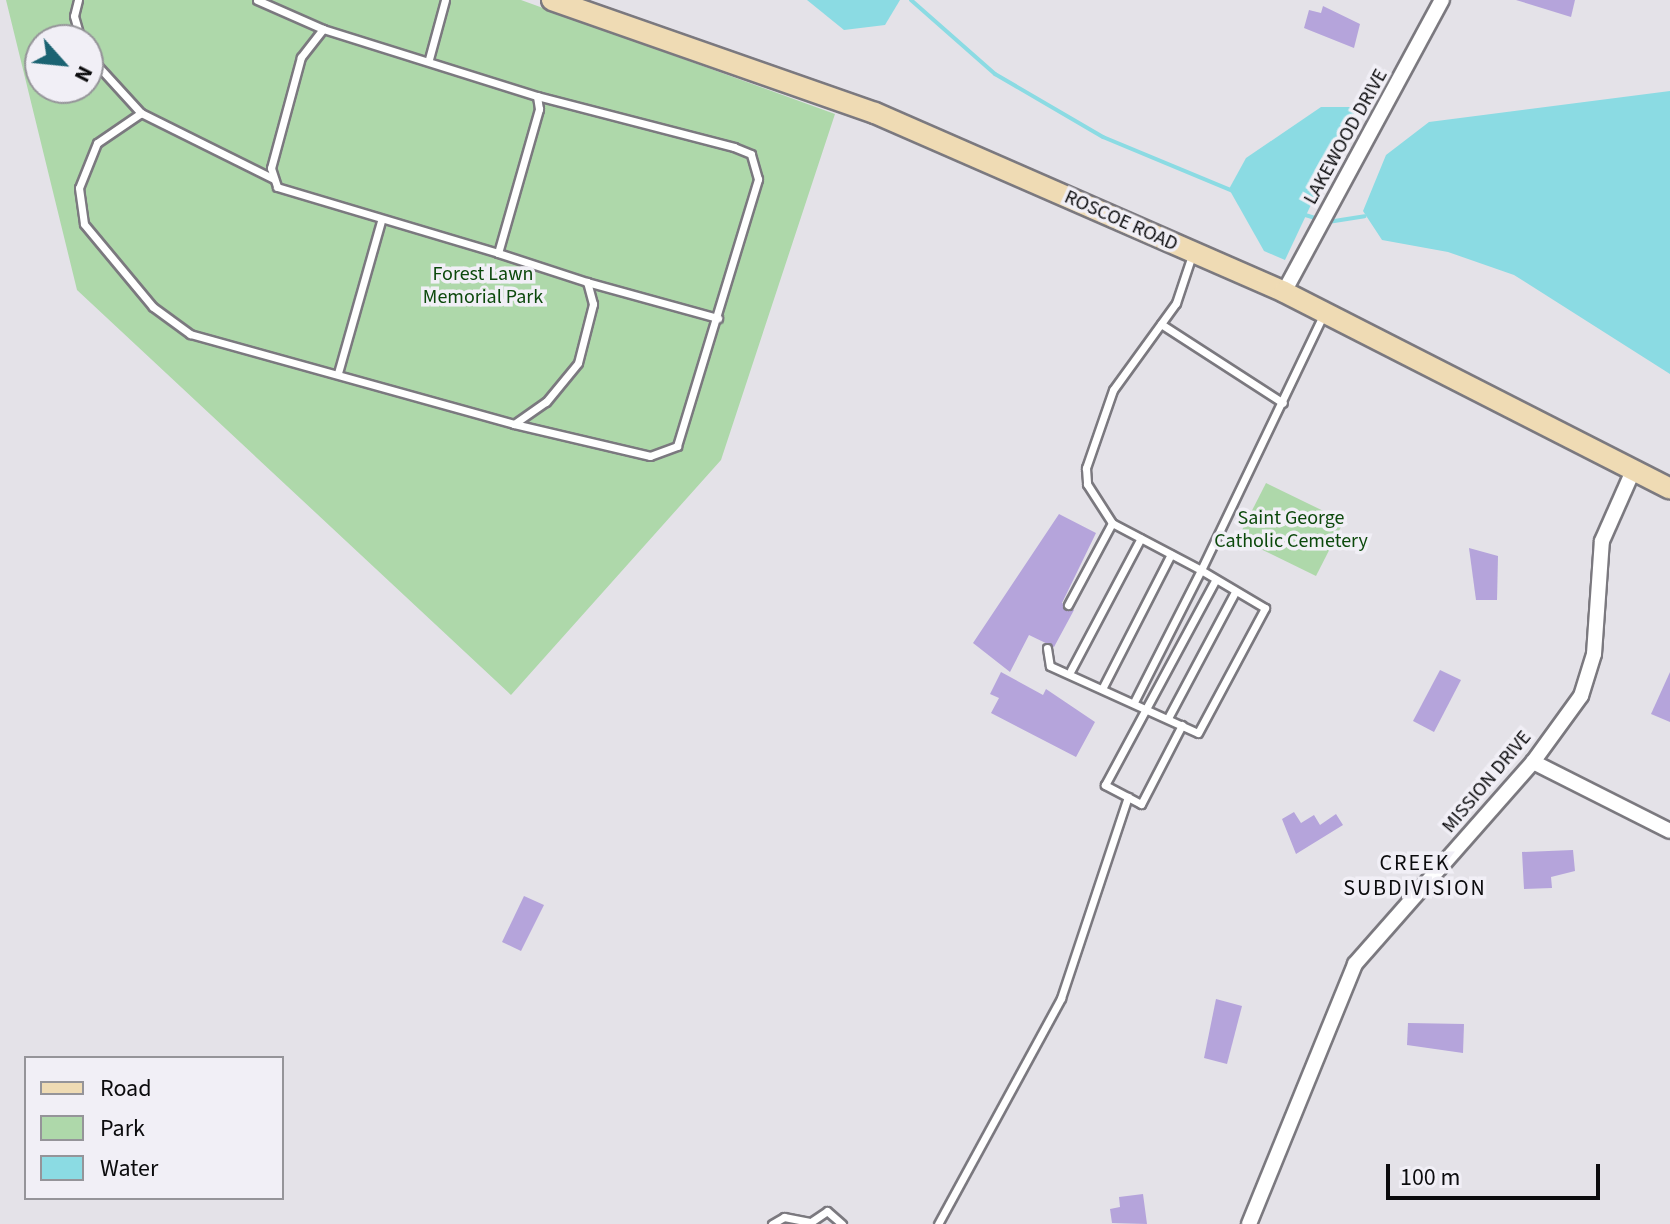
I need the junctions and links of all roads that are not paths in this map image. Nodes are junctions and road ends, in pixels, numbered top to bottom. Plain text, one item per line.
1 (78, 0) edge
2 (257, 0) edge
3 (445, 0) edge
4 (552, 0) edge
5 (1442, 0) edge
6 (76, 24) edge
7 (323, 29) junction
8 (429, 59) junction
9 (104, 73) edge
10 (537, 96) junction
11 (141, 113) junction
12 (274, 179) junction
13 (381, 221) junction
14 (498, 253) junction
15 (1193, 253) junction
16 (587, 282) junction
17 (1284, 292) junction
18 (1324, 313) junction
19 (718, 318) junction
20 (1161, 324) junction
21 (338, 373) junction
22 (1283, 403) junction
23 (514, 424) junction
24 (1633, 471) junction
25 (1670, 489) edge
26 (1112, 523) junction
27 (1141, 538) junction
28 (1171, 554) junction
29 (1201, 570) junction
30 (1215, 581) junction
31 (1235, 592) junction
32 (1068, 605) dead end
33 (1047, 648) dead end
34 (1071, 670) junction
35 (1103, 687) junction
36 (1134, 702) junction
37 (1147, 708) junction
38 (1168, 718) junction
39 (1182, 725) junction
40 (1533, 762) junction
41 (1128, 797) junction
42 (1670, 831) edge
43 (809, 1223) edge
44 (772, 1224) edge
45 (842, 1224) edge
46 (938, 1224) edge
47 (1249, 1224) edge

1 - 6 lane
2 - 7 lane
3 - 8 lane
4 - 15 main road, ROSCOE ROAD
5 - 17 street, LAKEWOOD DRIVE
7 - 8 lane
7 - 12 lane
8 - 10 lane
9 - 11 lane
10 - 14 lane
10 - 19 lane
11 - 12 lane
11 - 21 lane
12 - 13 lane
13 - 14 lane
13 - 21 lane
14 - 16 lane
15 - 17 main road, ROSCOE ROAD
15 - 20 lane
16 - 19 lane
16 - 23 lane
17 - 18 main road, ROSCOE ROAD
18 - 22 lane
18 - 24 main road, ROSCOE ROAD
19 - 23 lane
20 - 22 lane
20 - 26 lane
21 - 23 lane
22 - 29 lane
24 - 25 main road, ROSCOE ROAD
24 - 40 street, MISSION DRIVE
26 - 27 lane
26 - 32 lane
27 - 28 lane
27 - 34 lane
28 - 29 lane
28 - 35 lane
29 - 30 lane
29 - 36 lane
30 - 31 lane
30 - 37 lane
31 - 38 lane
31 - 39 lane
33 - 34 lane
34 - 35 lane
35 - 36 lane
36 - 37 lane
37 - 38 lane
37 - 41 lane
38 - 39 lane
39 - 41 lane
40 - 42 street
40 - 47 street, MISSION DRIVE
41 - 46 lane
43 - 44 lane
43 - 45 lane

